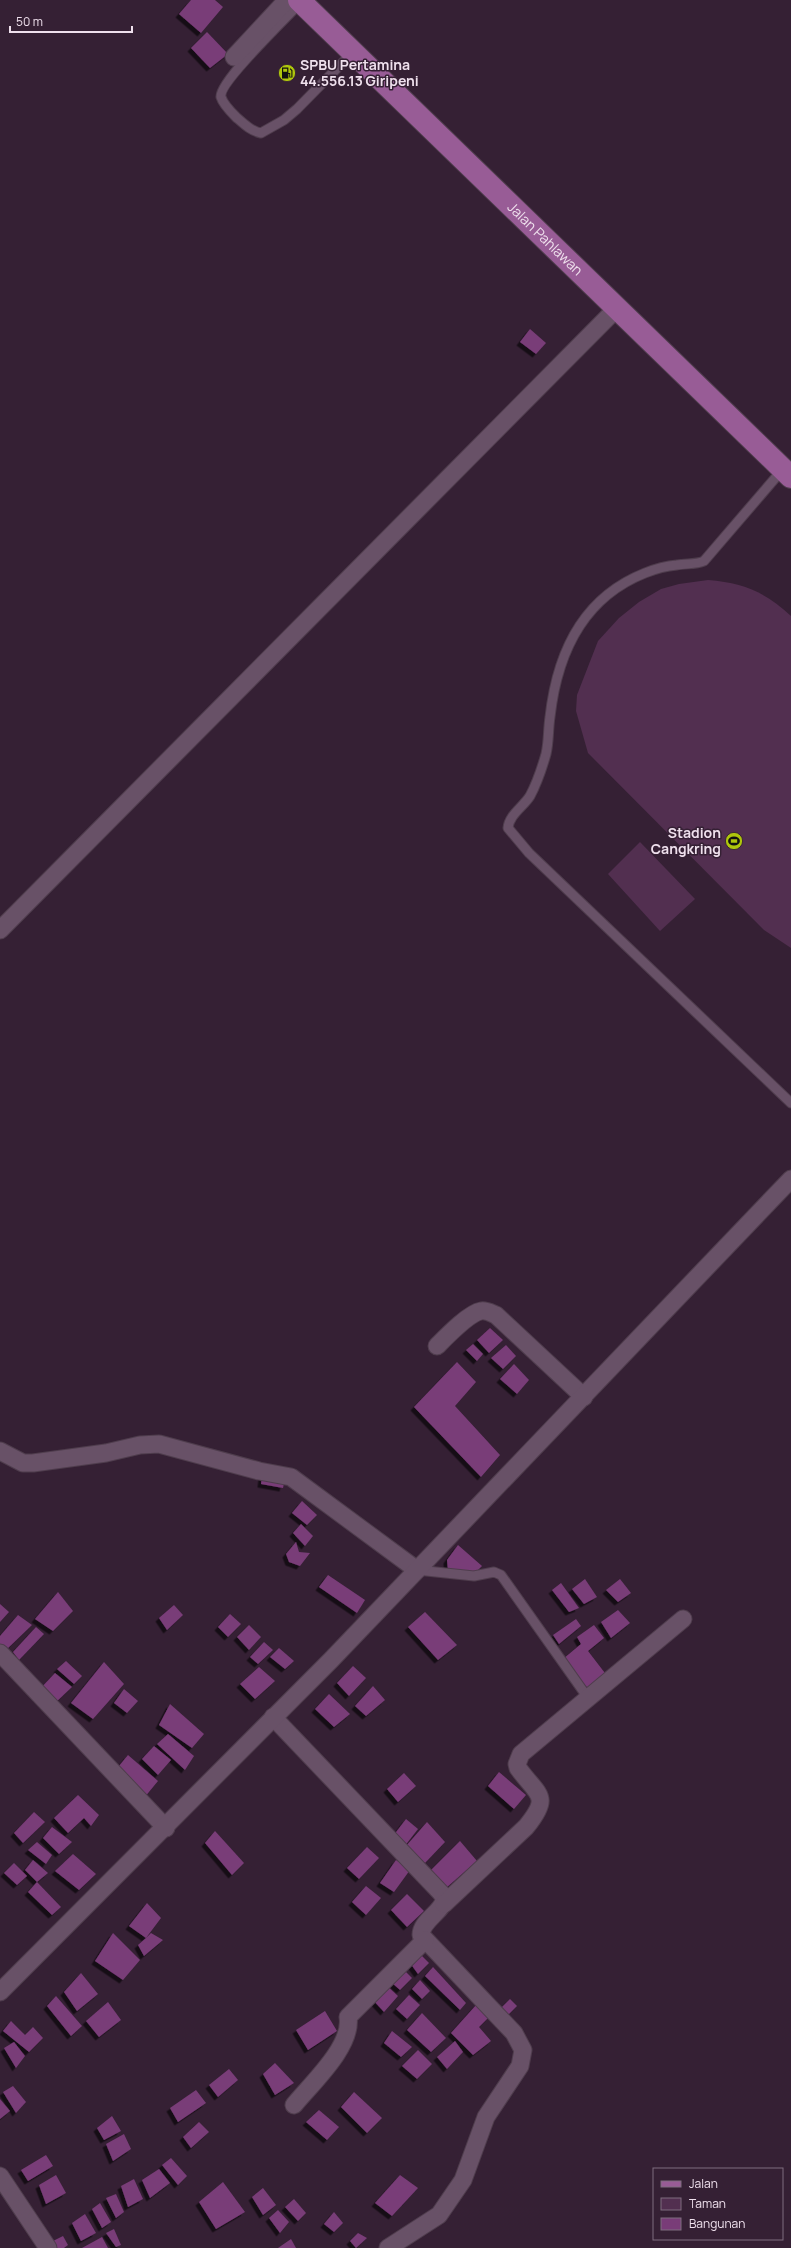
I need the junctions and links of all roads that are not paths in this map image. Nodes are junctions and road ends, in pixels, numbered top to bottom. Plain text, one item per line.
1 (296, 1) edge
2 (352, 52) junction
3 (234, 57) dead end
4 (617, 308) junction
5 (787, 473) edge
6 (0, 930) edge
7 (791, 1103) edge
8 (791, 1179) edge
9 (437, 1346) dead end
10 (584, 1397) junction
11 (0, 1451) edge
12 (416, 1570) junction
13 (683, 1619) dead end
14 (0, 1653) edge
15 (588, 1698) junction
16 (273, 1717) junction
17 (166, 1828) junction
18 (444, 1904) junction
19 (425, 1940) junction
20 (0, 1992) edge
21 (294, 2105) dead end
22 (0, 2176) edge
23 (48, 2248) edge
24 (388, 2248) edge

1 - 2 main road, Jalan Pahlawan
1 - 2 lane
1 - 3 street
2 - 4 main road, Jalan Pahlawan
4 - 5 main road, Jalan Pahlawan
4 - 6 street
5 - 7 lane
8 - 10 street
9 - 10 street
10 - 12 street
11 - 12 street
12 - 15 lane
12 - 16 street
13 - 15 street
14 - 17 street
15 - 18 street
16 - 17 street
16 - 18 street
17 - 20 street
18 - 19 street
19 - 21 street
19 - 24 street
22 - 23 street

